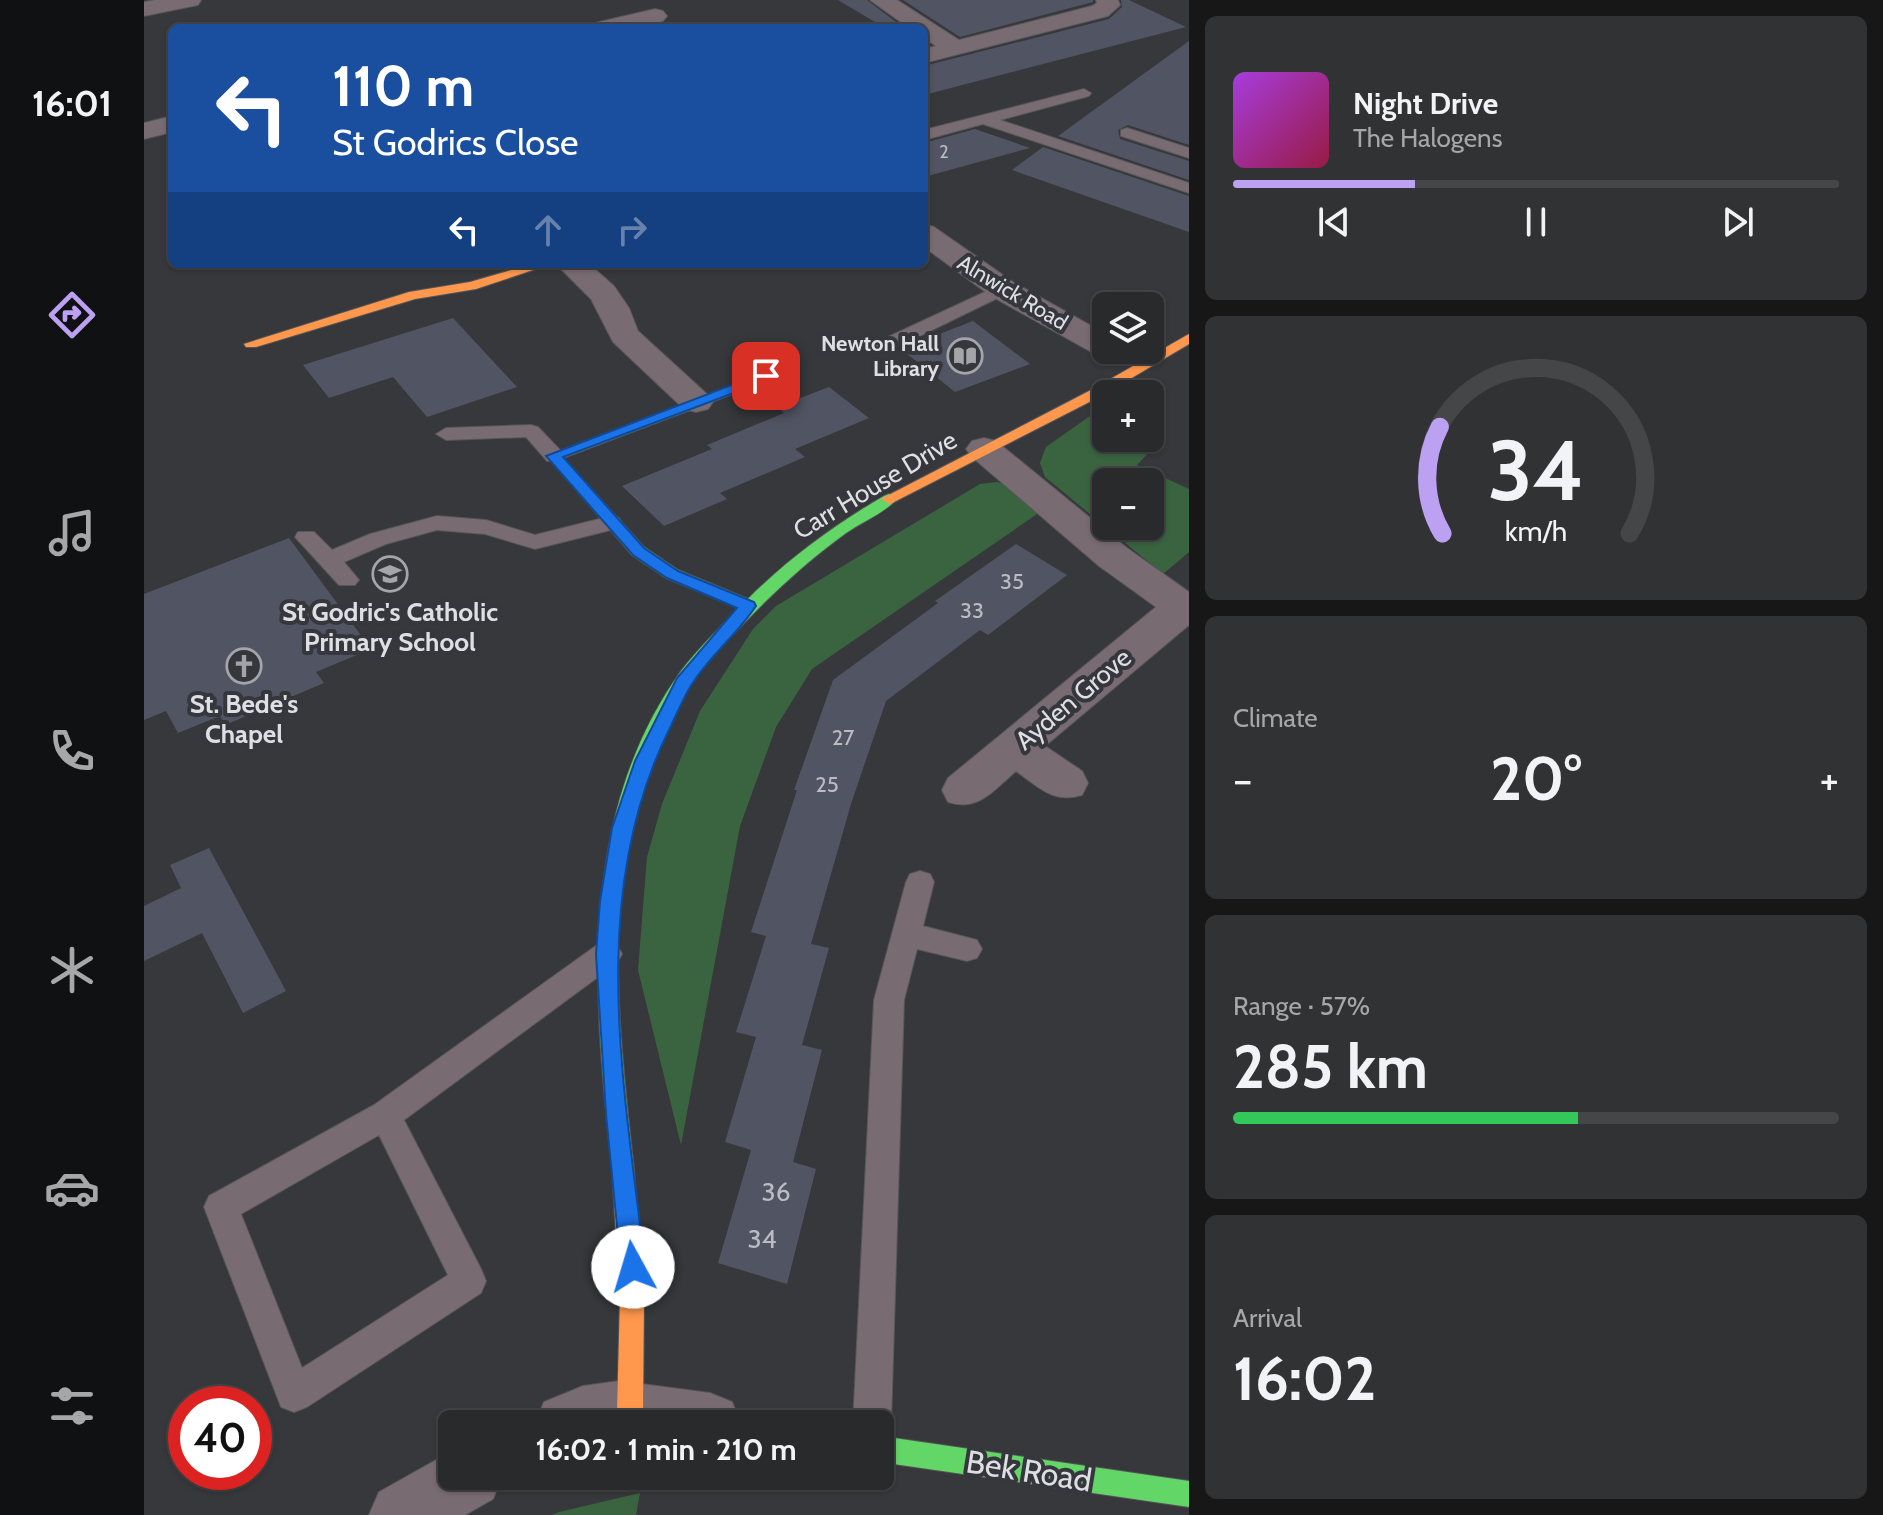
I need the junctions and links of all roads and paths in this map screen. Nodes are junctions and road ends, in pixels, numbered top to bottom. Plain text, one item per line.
1 (190, 0) edge
2 (634, 0) edge
3 (881, 0) edge
4 (1107, 0) edge
5 (144, 9) edge
6 (662, 22) edge
7 (918, 24) edge
8 (928, 30) edge
9 (956, 48) junction
10 (928, 55) edge
11 (1084, 93) dead end
12 (985, 120) junction
13 (168, 125) edge
14 (144, 131) edge
15 (1127, 133) dead end
16 (928, 134) edge
17 (1189, 155) edge
18 (1161, 179) junction
19 (1189, 188) edge
20 (928, 236) edge
21 (532, 268) edge
22 (575, 268) edge
23 (1002, 289) junction
24 (1189, 338) edge
25 (1092, 340) edge
26 (251, 344) dead end
27 (880, 348) dead end
28 (1135, 364) edge
29 (789, 368) dead end
30 (1144, 369) junction
31 (696, 402) junction
32 (446, 434) dead end
33 (984, 449) junction
34 (554, 456) junction
35 (611, 523) junction
36 (306, 537) dead end
37 (329, 560) junction
38 (347, 580) dead end
39 (748, 606) junction
40 (1185, 609) edge
41 (1015, 748) junction
42 (1066, 783) dead end
43 (964, 790) dead end
44 (920, 882) dead end
45 (906, 934) junction
46 (967, 949) dead end
47 (607, 954) junction
48 (385, 1115) junction
49 (630, 1410) edge
50 (873, 1410) edge
51 (894, 1451) edge
52 (446, 1490) edge
53 (1182, 1500) edge
54 (402, 1515) edge

1 - 5 street
2 - 6 street
3 - 7 street
4 - 9 street
8 - 9 street
9 - 10 street
11 - 12 lane
12 - 16 lane
12 - 18 lane
13 - 14 street
15 - 17 lane
17 - 18 lane
18 - 19 lane
20 - 23 street, Alnwick Road
21 - 26 street
22 - 31 street
23 - 25 street, Alnwick Road
23 - 27 lane
24 - 30 street, Carr House Drive
28 - 30 street, Alnwick Road
29 - 31 street
30 - 33 street, Carr House Drive
31 - 34 street
32 - 34 lane
33 - 39 street, Carr House Drive
33 - 40 street, Ayden Grove
34 - 35 street
35 - 37 lane
35 - 39 street
36 - 37 lane
37 - 38 lane
39 - 47 street, Carr House Drive
40 - 41 street, Ayden Grove
41 - 42 street
41 - 43 street, Ayden Grove
44 - 45 lane
45 - 46 lane
45 - 50 lane
47 - 48 lane
47 - 49 street, Carr House Drive
48 - 48 lane
51 - 53 street, Bek Road
52 - 54 street

